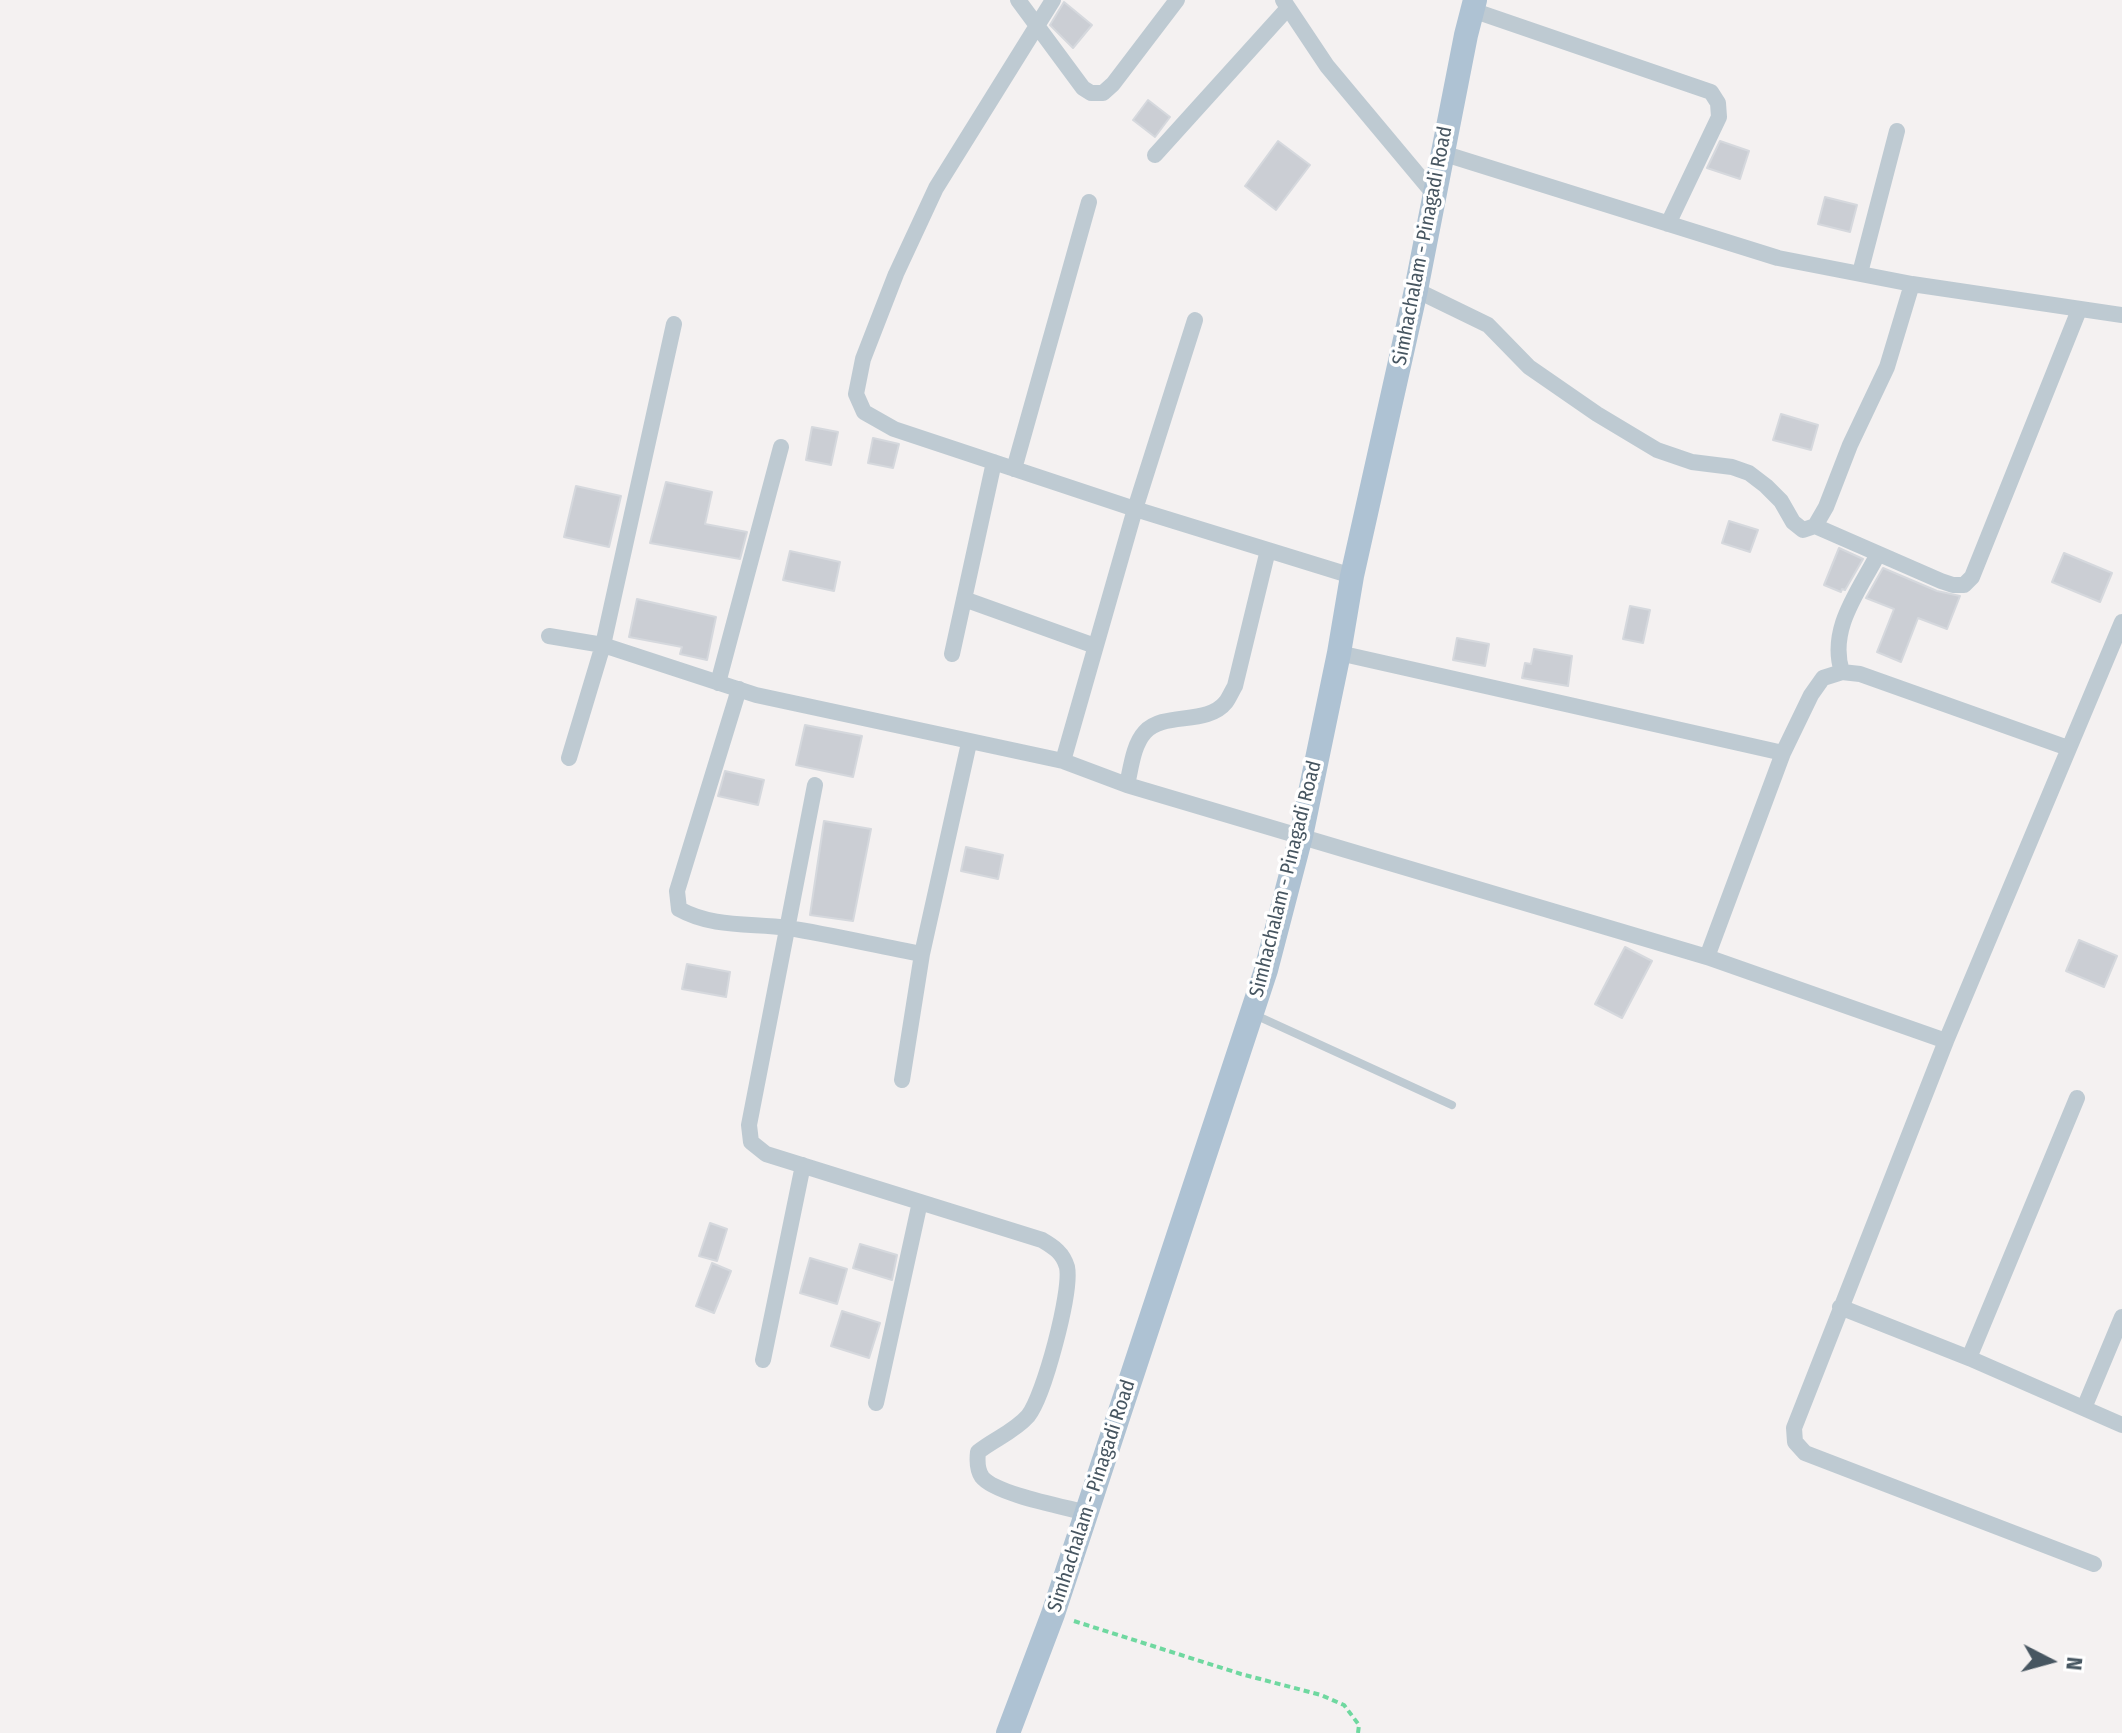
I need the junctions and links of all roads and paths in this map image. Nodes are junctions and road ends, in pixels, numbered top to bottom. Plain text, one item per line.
1 (1018, 0) edge
2 (1053, 0) edge
3 (1177, 0) edge
4 (1286, 4) edge
5 (1474, 5) edge
6 (1036, 26) junction
7 (1897, 131) dead end
8 (1442, 153) junction
9 (1155, 155) dead end
10 (1434, 194) junction
11 (1089, 202) dead end
12 (1668, 224) junction
13 (1860, 273) junction
14 (1912, 284) junction
15 (1416, 290) junction
16 (2079, 310) junction
17 (2122, 315) edge
18 (1195, 320) dead end
19 (674, 324) dead end
20 (781, 447) dead end
21 (994, 462) junction
22 (1014, 469) junction
23 (1135, 509) junction
24 (1815, 526) junction
25 (1268, 550) junction
26 (1878, 554) junction
27 (1352, 576) junction
28 (964, 599) junction
29 (2122, 622) edge
30 (549, 636) dead end
31 (603, 645) junction
32 (1095, 646) junction
33 (1339, 653) junction
34 (952, 654) dead end
35 (1842, 672) junction
36 (718, 683) junction
37 (739, 689) junction
38 (969, 743) junction
39 (2068, 748) junction
40 (1783, 753) junction
41 (569, 758) dead end
42 (1063, 761) junction
43 (815, 785) dead end
44 (1127, 785) junction
45 (1301, 836) junction
46 (787, 928) junction
47 (922, 954) junction
48 (1707, 957) junction
49 (1252, 1013) junction
50 (1946, 1041) junction
51 (902, 1080) dead end
52 (2077, 1098) dead end
53 (1452, 1105) dead end
54 (803, 1165) junction
55 (920, 1202) junction
56 (1840, 1307) junction
57 (2122, 1317) edge
58 (1969, 1358) junction
59 (763, 1360) dead end
60 (876, 1403) dead end
61 (2084, 1408) junction
62 (2122, 1425) edge
63 (1087, 1513) junction
64 (2094, 1564) dead end
65 (1053, 1614) junction
66 (1008, 1733) edge
67 (1358, 1733) edge

1 - 6 street
2 - 6 street
3 - 6 street
4 - 9 street
4 - 10 street
5 - 8 main road, Simhachalam - Pinagadi Road
5 - 12 street
6 - 21 street
7 - 13 street
8 - 10 main road, Simhachalam - Pinagadi Road
8 - 12 street
10 - 15 main road, Simhachalam - Pinagadi Road
11 - 22 street
12 - 13 street
13 - 14 street
14 - 16 street
14 - 24 street
15 - 24 street
15 - 27 main road, Simhachalam - Pinagadi Road
16 - 17 street
16 - 26 street
18 - 23 street
19 - 31 street
20 - 36 street
21 - 22 street
21 - 28 street
22 - 23 street
23 - 25 street
23 - 32 street
24 - 26 street
25 - 27 street
25 - 44 street
26 - 35 street
27 - 33 main road, Simhachalam - Pinagadi Road
28 - 32 street
28 - 34 street
29 - 39 street
30 - 31 street
31 - 36 street
31 - 41 street
32 - 42 street
33 - 40 street
33 - 45 main road, Simhachalam - Pinagadi Road
35 - 39 street
35 - 40 street
36 - 37 street
37 - 38 street
37 - 46 street
38 - 42 street
38 - 47 street
39 - 50 street
40 - 48 street
42 - 44 street
43 - 46 street
44 - 45 street
45 - 48 street
45 - 49 main road, Simhachalam - Pinagadi Road
46 - 47 street
46 - 54 street
47 - 51 street
48 - 50 street
49 - 53 lane
49 - 63 main road, Simhachalam - Pinagadi Road
50 - 56 street
52 - 58 street
54 - 55 street
54 - 59 street
55 - 60 street
55 - 63 street
56 - 58 street
56 - 64 street
57 - 61 street
58 - 61 street
61 - 62 street
63 - 65 main road, Simhachalam - Pinagadi Road
65 - 66 main road, Simhachalam - Pinagadi Road
65 - 67 path

